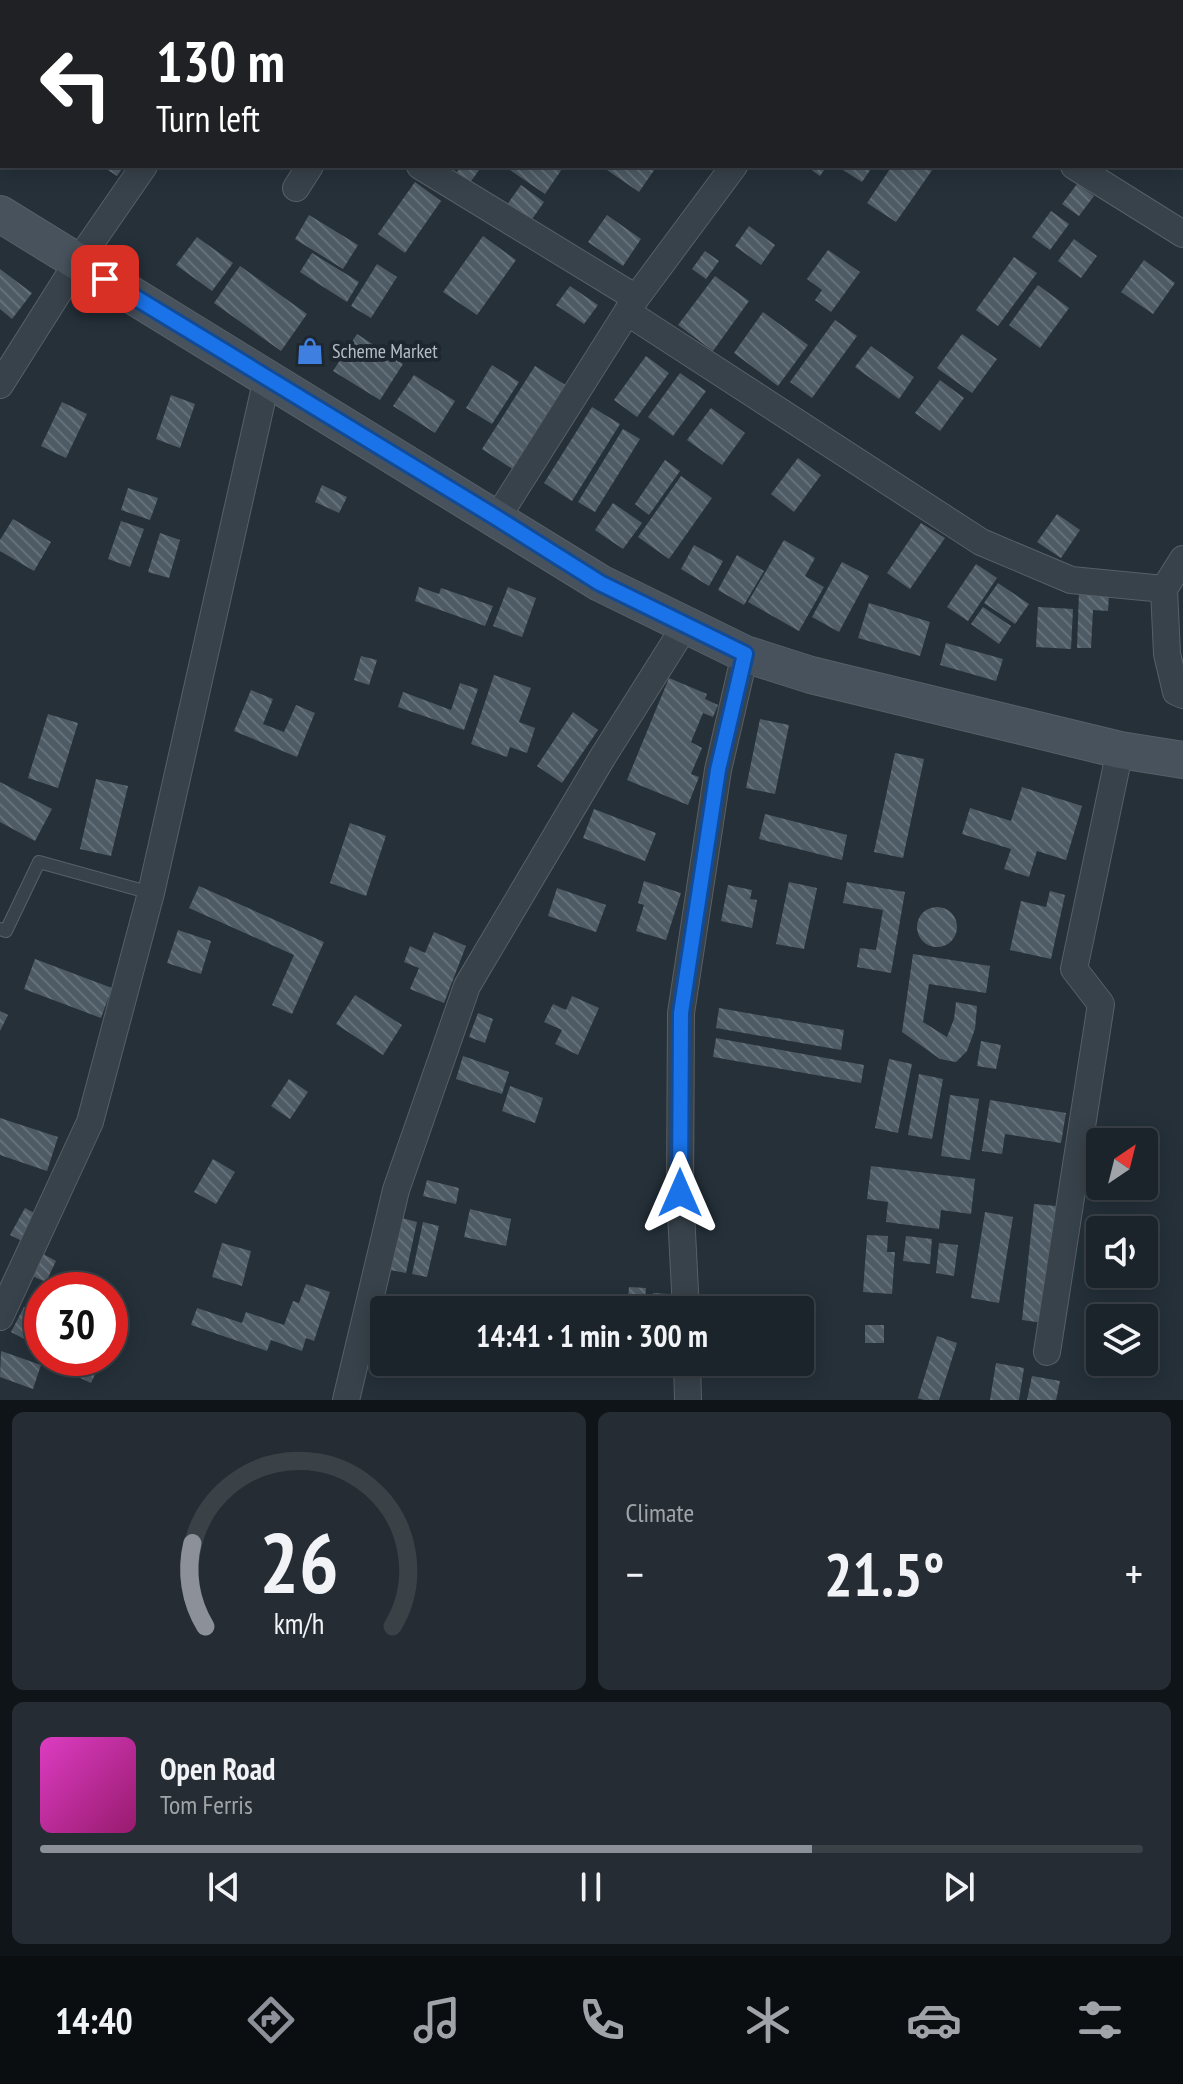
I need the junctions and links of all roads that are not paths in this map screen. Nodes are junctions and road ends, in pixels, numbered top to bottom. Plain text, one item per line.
1 (143, 168) edge
2 (423, 168) edge
3 (1077, 168) edge
4 (727, 169) edge
5 (0, 214) edge
6 (1183, 234) edge
7 (77, 263) junction
8 (631, 305) junction
9 (267, 378) junction
10 (0, 385) edge
11 (497, 518) junction
12 (1183, 559) edge
13 (1164, 589) junction
14 (685, 626) junction
15 (745, 654) junction
16 (1183, 695) edge
17 (1120, 750) junction
18 (1183, 760) edge
19 (151, 893) junction
20 (0, 929) edge
21 (685, 1296) edge
22 (0, 1317) edge
23 (1047, 1352) dead end
24 (687, 1376) edge
25 (346, 1400) edge
26 (688, 1400) edge

1 - 7 street
2 - 8 street
3 - 6 street
4 - 8 street
5 - 7 main road
7 - 9 main road
7 - 10 street
8 - 11 street
8 - 13 street
9 - 11 main road
9 - 19 street
11 - 14 main road
12 - 13 street
13 - 16 street
14 - 15 main road
14 - 25 street
15 - 17 main road
15 - 21 street
17 - 18 main road
17 - 23 street
19 - 20 lane
19 - 22 street
24 - 26 street

